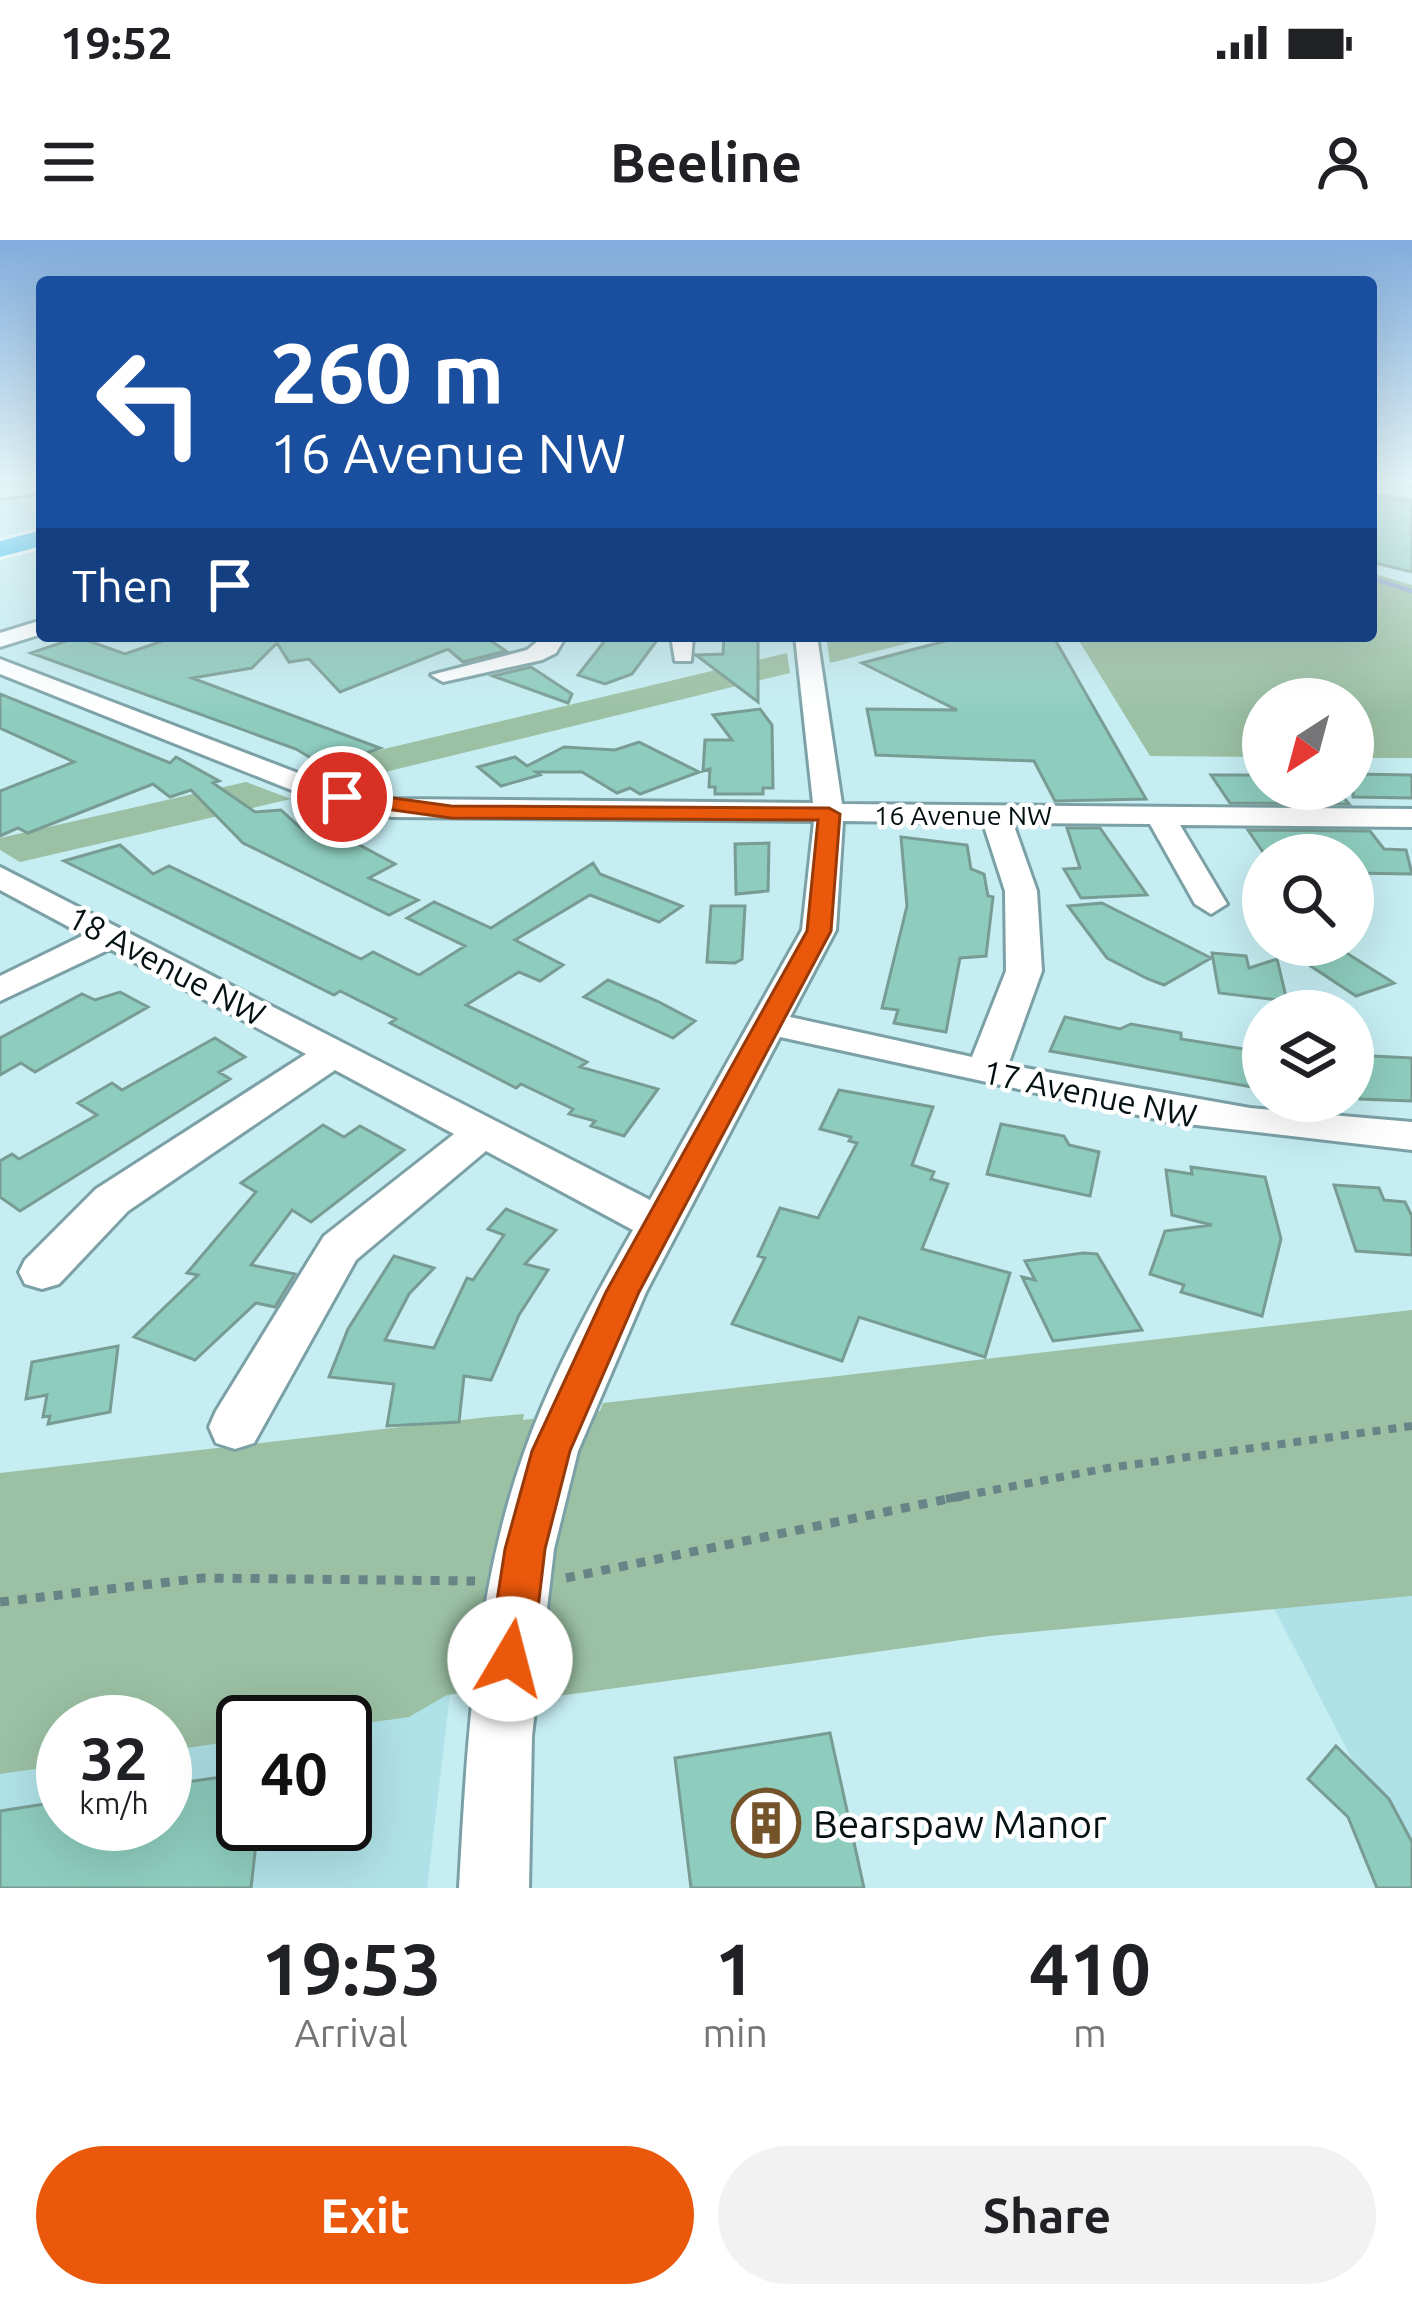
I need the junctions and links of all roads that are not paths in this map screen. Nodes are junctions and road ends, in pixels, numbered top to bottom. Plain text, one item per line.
1 (36, 629) edge
2 (0, 640) edge
3 (552, 642) edge
4 (807, 642) edge
5 (0, 666) edge
6 (443, 676) dead end
7 (829, 814) junction
8 (995, 815) junction
9 (1160, 816) junction
10 (1412, 818) edge
11 (0, 877) edge
12 (1211, 904) dead end
13 (111, 935) junction
14 (0, 990) edge
15 (772, 1024) junction
16 (334, 1053) junction
17 (986, 1071) junction
18 (483, 1132) junction
19 (1412, 1136) edge
20 (659, 1224) junction
21 (42, 1272) dead end
22 (235, 1427) dead end
23 (494, 1888) edge

1 - 2 street
3 - 6 street
4 - 7 street
5 - 7 street, 16 Avenue NW
7 - 8 street, 16 Avenue NW
7 - 15 street
8 - 9 street, 16 Avenue NW
8 - 17 street
9 - 10 street, 16 Avenue NW
9 - 12 street
11 - 13 street, 18 Avenue NW
13 - 14 street
13 - 16 street, 18 Avenue NW
15 - 17 street, 17 Avenue NW
15 - 20 street
16 - 18 street, 18 Avenue NW
16 - 21 street
17 - 19 street, 17 Avenue NW
18 - 20 street, 18 Avenue NW
18 - 22 street
20 - 23 street

